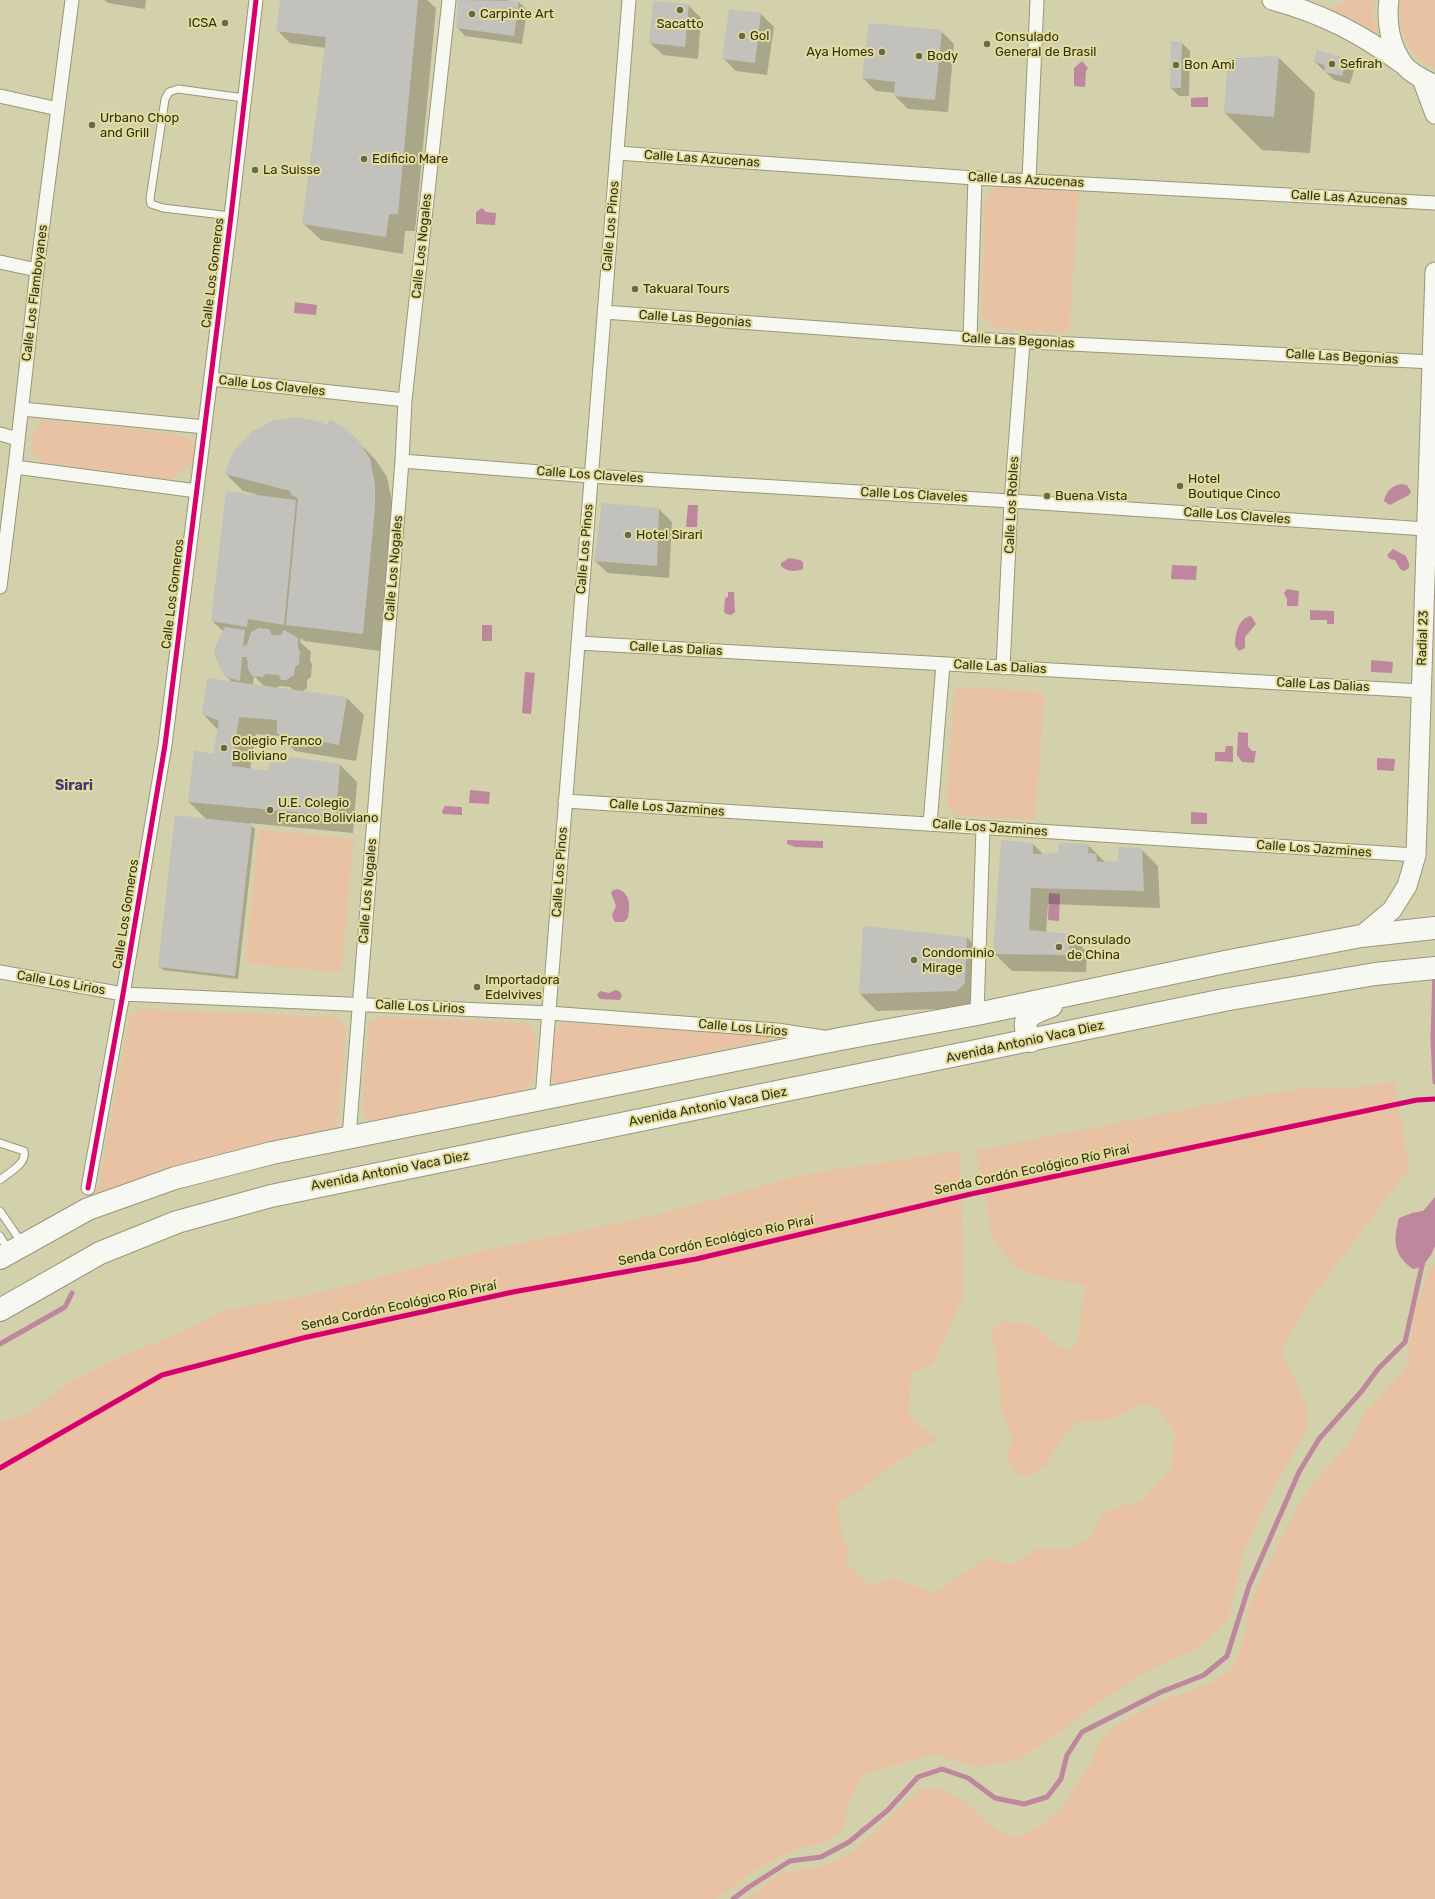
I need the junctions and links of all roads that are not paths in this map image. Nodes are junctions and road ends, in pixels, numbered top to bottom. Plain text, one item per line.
1 (72, 0) edge
2 (256, 0) edge
3 (449, 0) edge
4 (629, 0) edge
5 (1037, 0) edge
6 (1272, 0) edge
7 (1302, 0) edge
8 (1389, 0) edge
9 (1404, 65) junction
10 (1429, 82) edge
11 (0, 96) edge
12 (244, 98) junction
13 (58, 109) junction
14 (1435, 114) edge
15 (617, 153) junction
16 (975, 178) junction
17 (1029, 180) junction
18 (1430, 203) edge
19 (231, 216) junction
20 (0, 262) edge
21 (36, 270) junction
22 (1435, 272) edge
23 (604, 312) junction
24 (970, 339) junction
25 (1023, 342) junction
26 (1433, 362) junction
27 (211, 379) junction
28 (405, 400) junction
29 (22, 409) junction
30 (205, 427) junction
31 (0, 434) edge
32 (18, 438) junction
33 (402, 461) junction
34 (15, 467) junction
35 (591, 476) junction
36 (197, 491) junction
37 (1012, 501) junction
38 (1426, 529) junction
39 (0, 587) edge
40 (578, 644) junction
41 (943, 664) junction
42 (1003, 668) junction
43 (1422, 691) junction
44 (565, 801) junction
45 (930, 824) junction
46 (983, 828) junction
47 (1416, 855) junction
48 (1428, 929) edge
49 (1361, 936) junction
50 (1426, 969) edge
51 (0, 972) edge
52 (1091, 990) junction
53 (124, 994) junction
54 (359, 1004) junction
55 (549, 1013) junction
56 (977, 1014) junction
57 (840, 1040) junction
58 (1031, 1041) junction
59 (542, 1099) junction
60 (349, 1137) junction
61 (0, 1143) edge
62 (0, 1180) edge
63 (88, 1188) dead end
64 (0, 1212) edge
65 (8, 1248) edge
66 (0, 1310) edge

1 - 13 street, Calle Los Flamboyanes
2 - 12 street, Calle Los Gomeros
3 - 28 street, Calle Los Nogales
4 - 15 street, Calle Los Pinos
5 - 17 street
6 - 7 street
6 - 9 street
8 - 9 street
9 - 10 street
10 - 14 street
11 - 13 street
12 - 19 street, Calle Los Gomeros
12 - 19 lane
13 - 21 street, Calle Los Flamboyanes
15 - 16 street, Calle Las Azucenas
15 - 23 street, Calle Los Pinos
16 - 17 street, Calle Las Azucenas
16 - 24 street
17 - 18 street, Calle Las Azucenas
19 - 27 street, Calle Los Gomeros
20 - 21 street
21 - 29 street, Calle Los Flamboyanes
22 - 26 street, Radial 23
23 - 24 street, Calle Las Begonias
23 - 35 street, Calle Los Pinos
24 - 25 street, Calle Las Begonias
25 - 26 street, Calle Las Begonias
25 - 37 street, Calle Los Robles
26 - 38 street, Radial 23
27 - 28 street, Calle Los Claveles
27 - 30 street, Calle Los Gomeros
28 - 33 street, Calle Los Nogales
29 - 30 street
29 - 32 street, Calle Los Flamboyanes
30 - 36 street, Calle Los Gomeros
31 - 32 street
32 - 34 street, Calle Los Flamboyanes
33 - 35 street, Calle Los Claveles
33 - 54 street, Calle Los Nogales
34 - 36 street
34 - 39 street, Calle Los Flamboyanes
35 - 37 street, Calle Los Claveles
35 - 40 street, Calle Los Pinos
36 - 53 street, Calle Los Gomeros
37 - 38 street, Calle Los Claveles
37 - 42 street, Calle Los Robles
38 - 43 street, Radial 23
40 - 41 street, Calle Las Dalias
40 - 44 street, Calle Los Pinos
41 - 42 street, Calle Las Dalias
41 - 45 street
42 - 43 street, Calle Las Dalias
43 - 47 street, Radial 23
44 - 45 street, Calle Los Jazmines
44 - 55 street, Calle Los Pinos
45 - 46 street, Calle Los Jazmines
46 - 47 street, Calle Los Jazmines
46 - 56 street
47 - 49 street, Radial 23
48 - 49 highway
49 - 52 highway
50 - 58 highway, Avenida Antonio Vaca Diez
51 - 53 street, Calle Los Lirios
52 - 56 highway
52 - 58 highway
53 - 54 street, Calle Los Lirios
53 - 63 street, Calle Los Gomeros
54 - 55 street, Calle Los Lirios
54 - 60 street, Calle Los Nogales
55 - 57 street, Calle Los Lirios
55 - 59 street, Calle Los Pinos
56 - 57 highway
57 - 59 highway
58 - 66 highway, Avenida Antonio Vaca Diez
59 - 60 highway
60 - 65 highway
61 - 62 lane
64 - 65 lane

